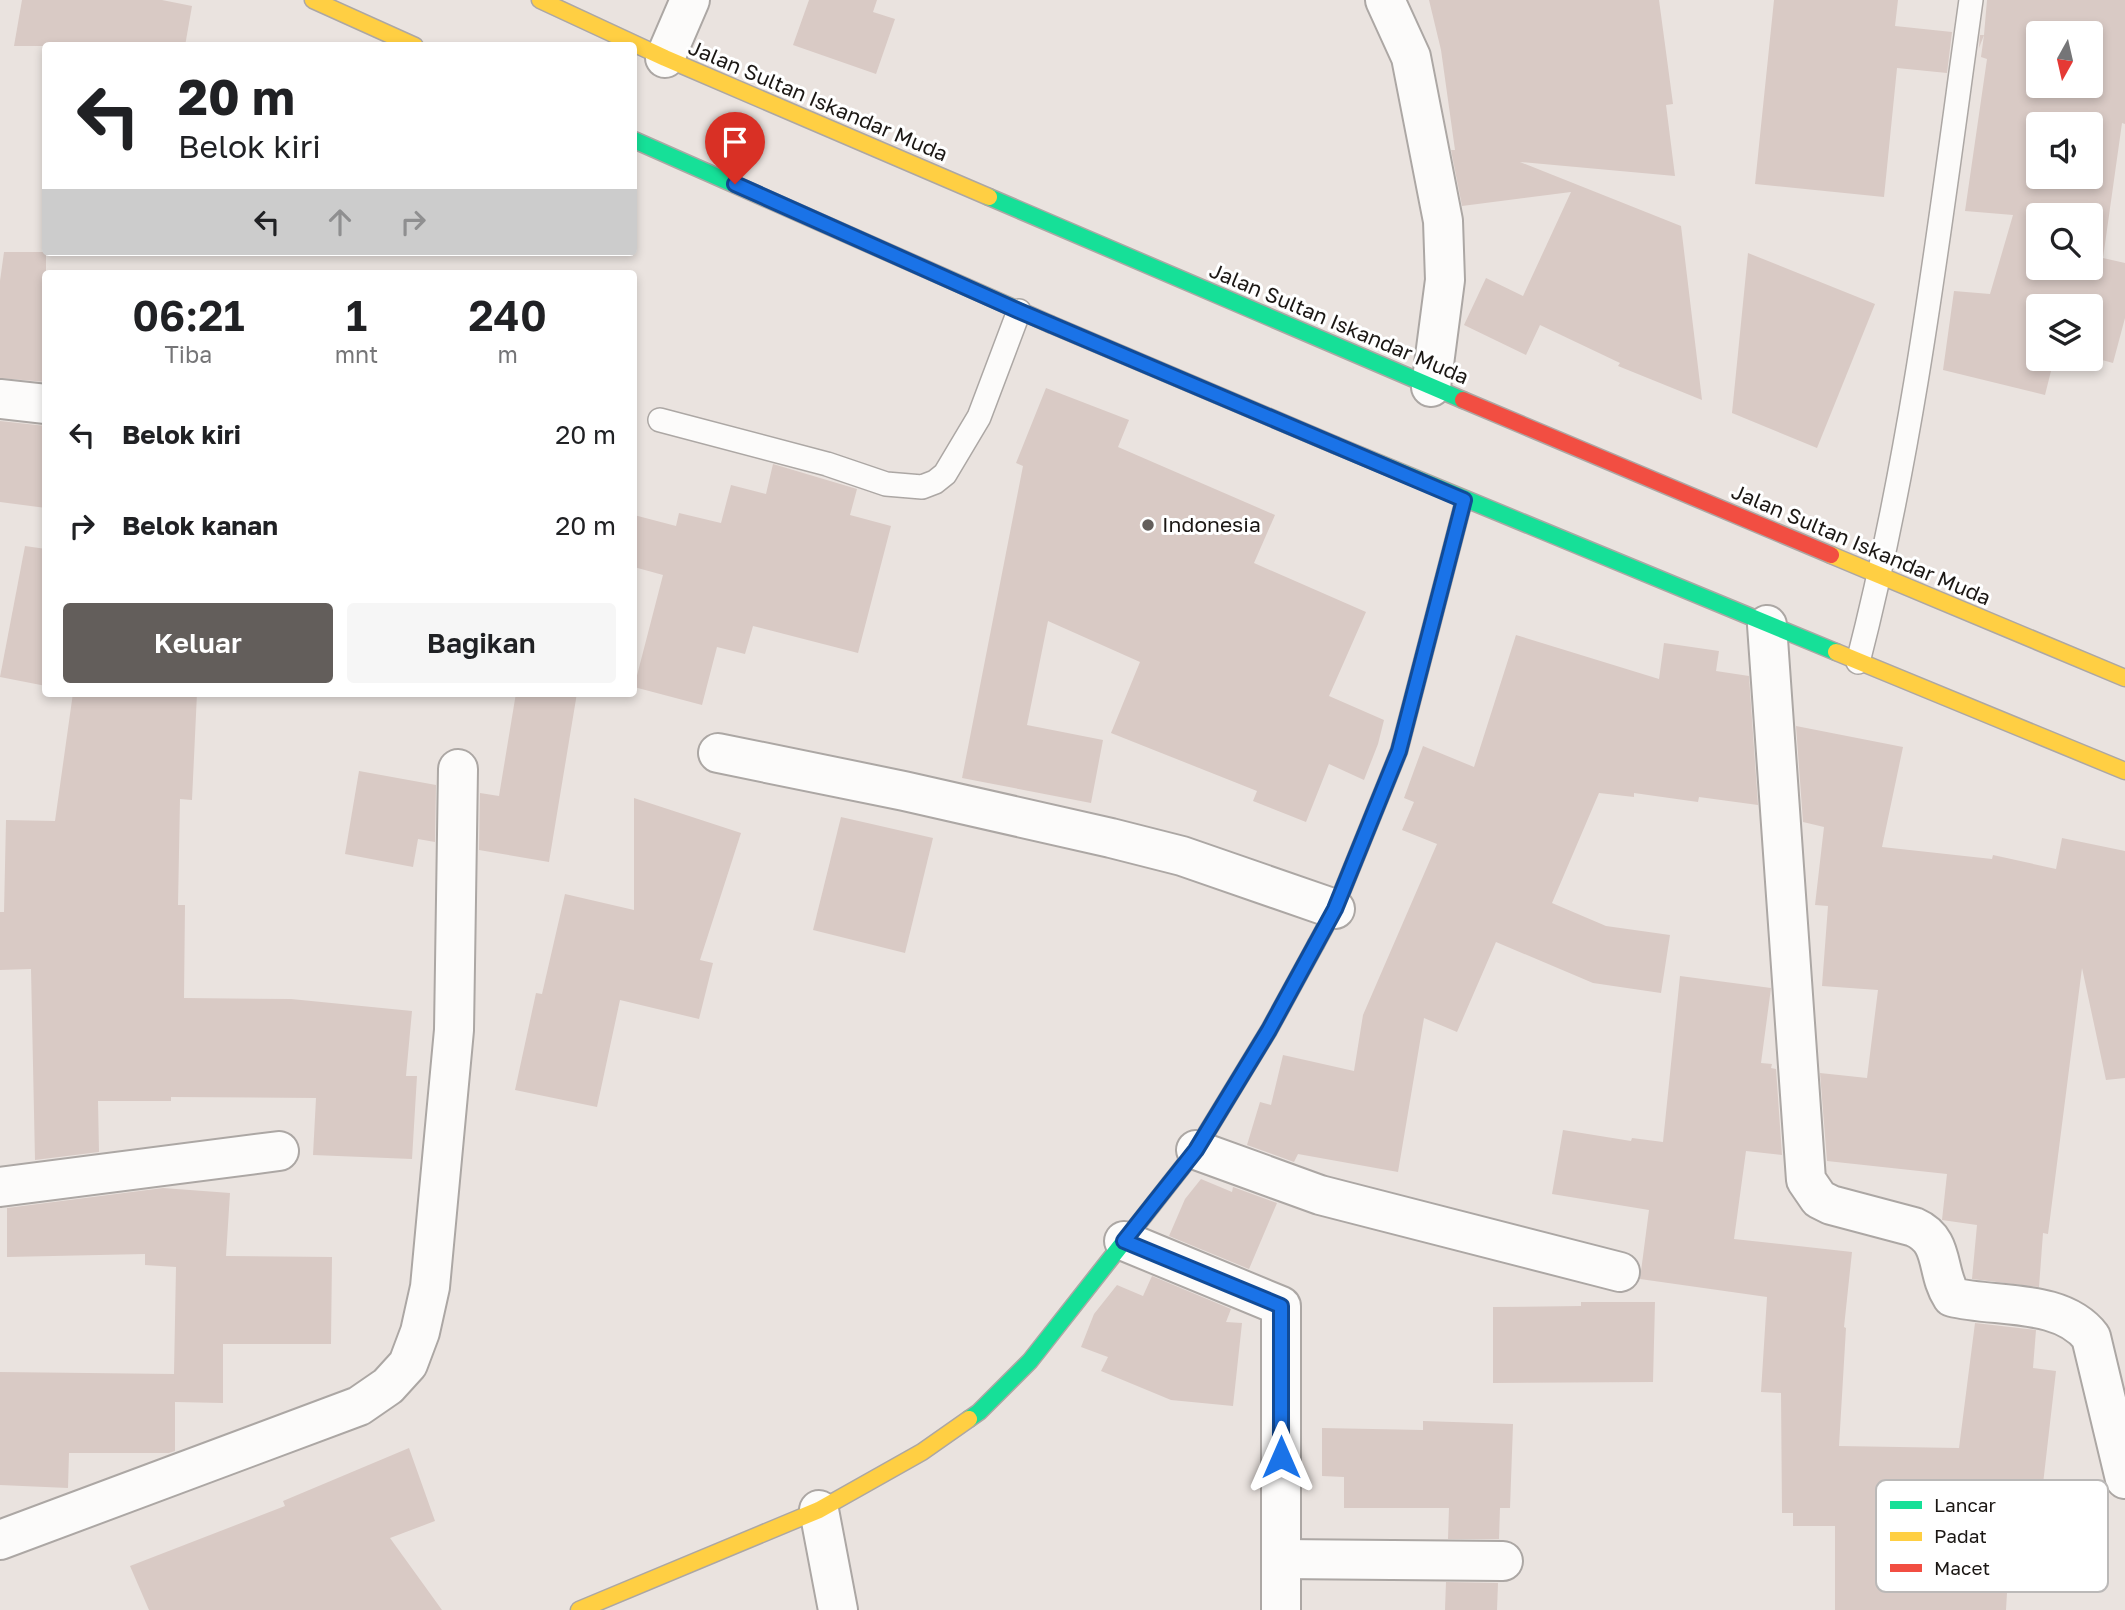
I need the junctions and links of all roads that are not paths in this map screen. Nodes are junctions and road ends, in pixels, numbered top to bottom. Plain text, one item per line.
1 (313, 0) edge
2 (540, 0) edge
3 (690, 0) edge
4 (1385, 0) edge
5 (1971, 0) edge
6 (406, 42) edge
7 (631, 42) edge
8 (637, 45) edge
9 (665, 58) junction
10 (637, 141) edge
11 (1019, 311) junction
12 (1431, 387) junction
13 (0, 399) edge
14 (42, 404) edge
15 (660, 421) dead end
16 (1464, 500) junction
17 (1880, 577) junction
18 (1767, 625) junction
19 (1858, 662) junction
20 (2125, 678) edge
21 (718, 753) dead end
22 (458, 769) dead end
23 (2125, 771) edge
24 (1335, 909) junction
25 (1196, 1150) junction
26 (279, 1151) dead end
27 (0, 1187) edge
28 (1124, 1241) junction
29 (1620, 1272) dead end
30 (2125, 1479) edge
31 (819, 1510) junction
32 (0, 1540) edge
33 (1282, 1559) junction
34 (1503, 1561) dead end
35 (579, 1610) edge
36 (838, 1610) edge
37 (1281, 1610) edge

1 - 6 main road
2 - 7 main road, Jalan Sultan Iskandar Muda
3 - 9 street
4 - 12 street
5 - 17 lane
8 - 9 main road, Jalan Sultan Iskandar Muda
9 - 12 main road, Jalan Sultan Iskandar Muda
10 - 11 main road
11 - 15 lane
11 - 16 main road
12 - 17 main road, Jalan Sultan Iskandar Muda
13 - 14 street
16 - 18 main road
16 - 24 main road
17 - 19 lane
17 - 20 main road, Jalan Sultan Iskandar Muda
18 - 19 main road
18 - 30 street
19 - 23 main road
21 - 24 street
22 - 32 street
24 - 25 main road
25 - 28 main road
25 - 29 street
26 - 27 street
28 - 31 main road
28 - 33 street
31 - 35 main road
31 - 36 street
33 - 34 street
33 - 37 street

